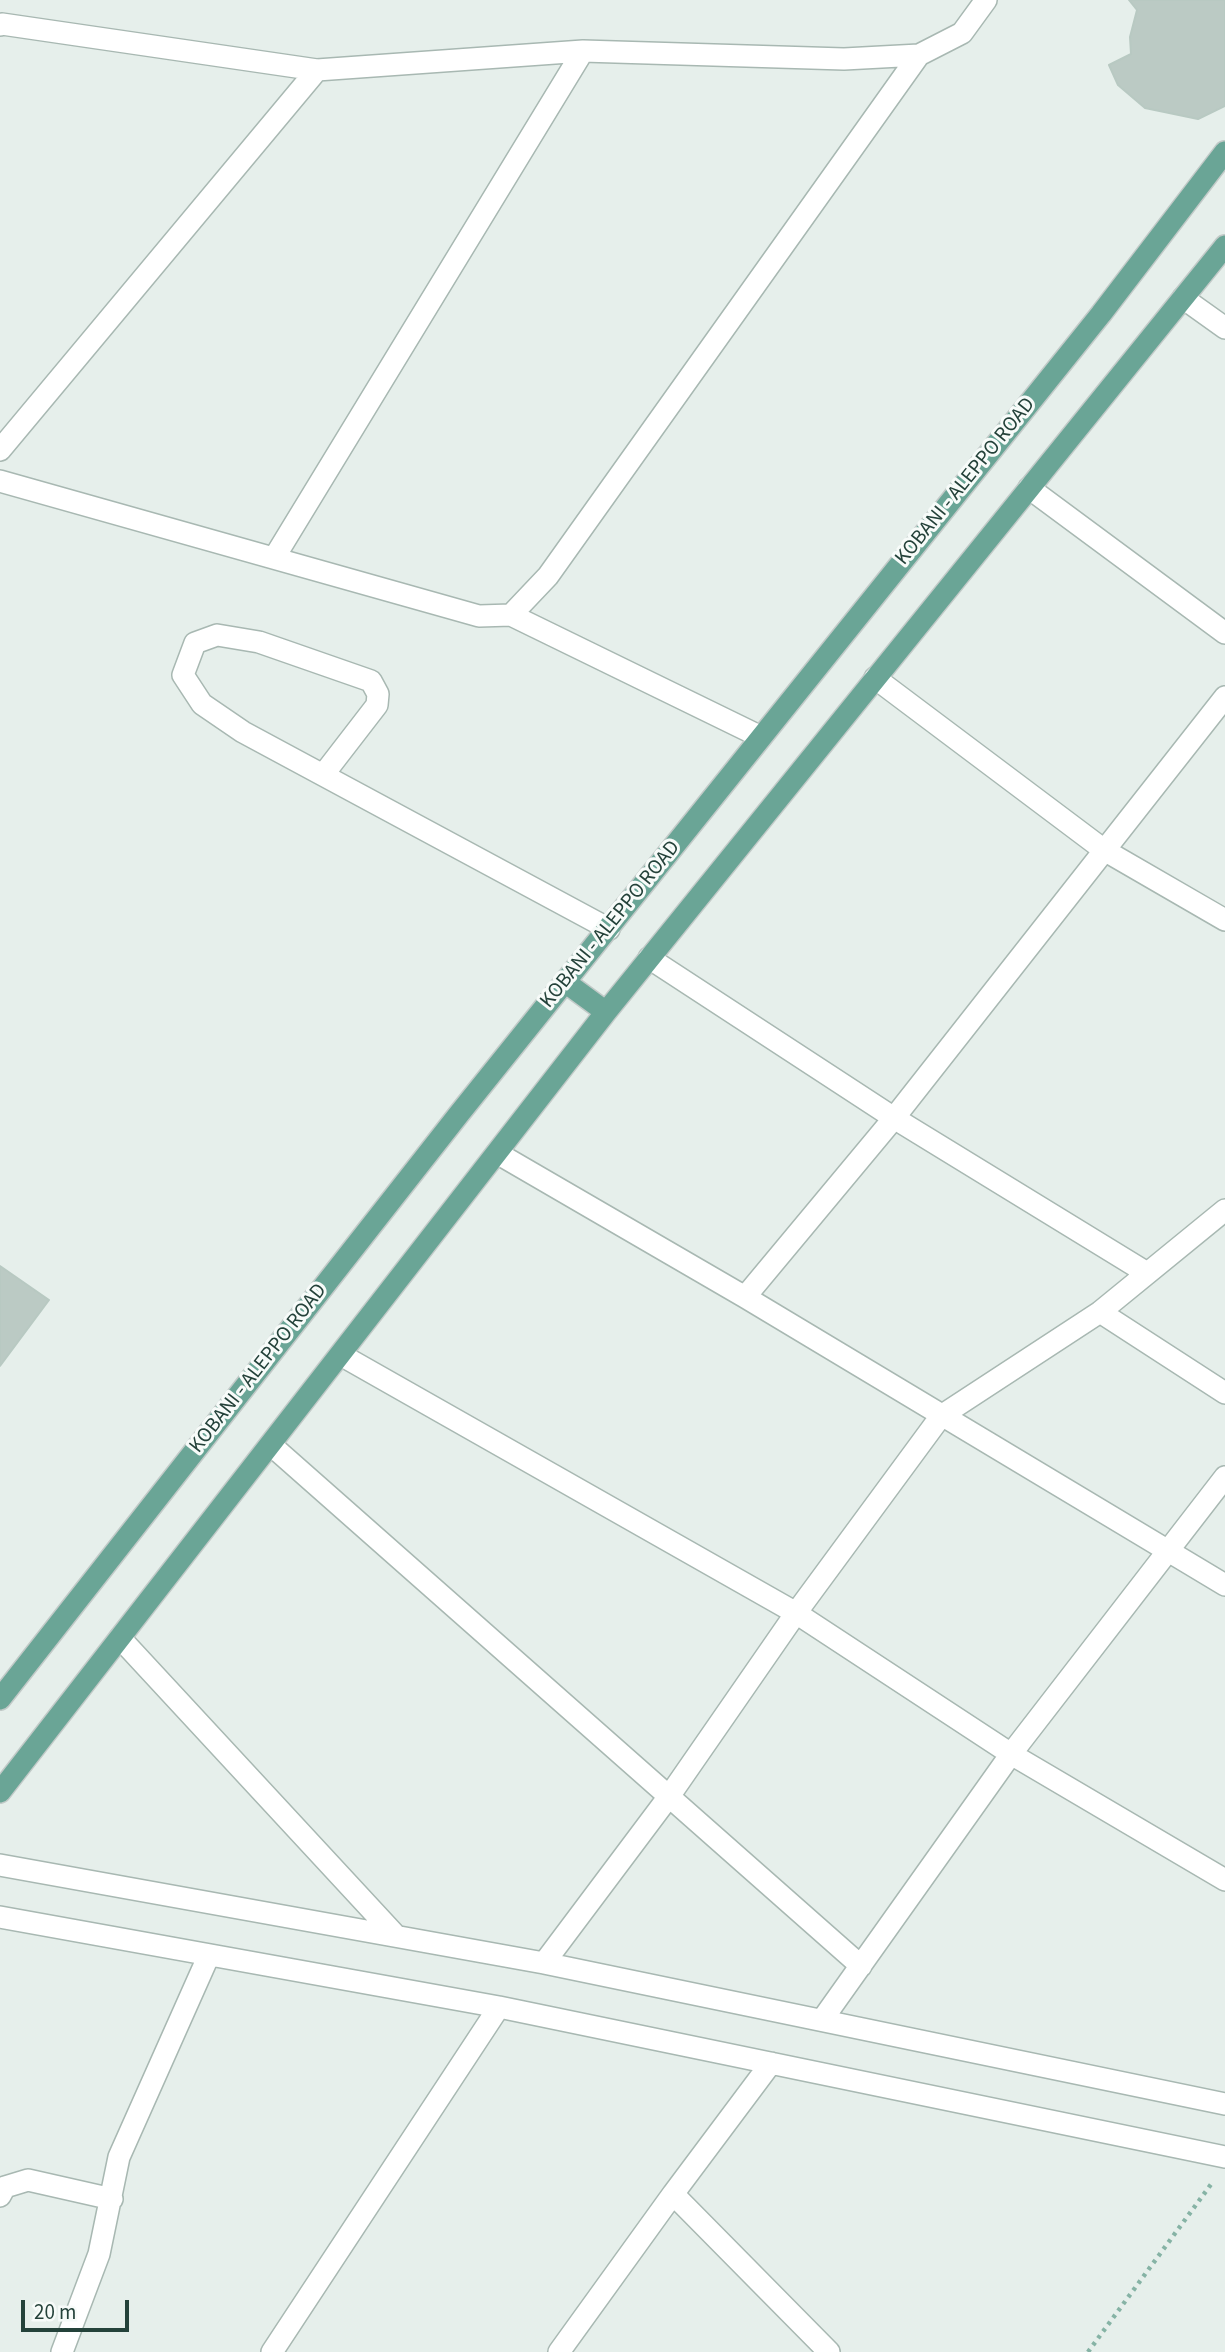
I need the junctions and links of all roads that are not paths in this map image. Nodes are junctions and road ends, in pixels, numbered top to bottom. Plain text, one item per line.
1 (986, 0) edge
2 (0, 25) edge
3 (583, 51) junction
4 (919, 55) junction
5 (317, 70) junction
6 (1225, 152) edge
7 (1225, 246) edge
8 (1184, 298) junction
9 (1225, 328) edge
10 (0, 450) edge
11 (0, 481) edge
12 (1029, 488) junction
13 (274, 558) junction
14 (511, 615) junction
15 (1225, 633) edge
16 (875, 678) junction
17 (1225, 697) edge
18 (761, 737) junction
19 (323, 775) junction
20 (1104, 850) junction
21 (1225, 920) edge
22 (608, 929) junction
23 (649, 957) junction
24 (565, 982) junction
25 (606, 1013) junction
26 (894, 1118) junction
27 (497, 1153) junction
28 (1225, 1210) edge
29 (1147, 1273) junction
30 (745, 1297) junction
31 (1100, 1312) junction
32 (341, 1355) junction
33 (1225, 1393) edge
34 (942, 1416) junction
35 (271, 1445) junction
36 (1225, 1477) edge
37 (1167, 1552) junction
38 (1225, 1585) edge
39 (796, 1613) junction
40 (120, 1638) junction
41 (0, 1699) edge
42 (1011, 1754) junction
43 (0, 1792) edge
44 (670, 1795) junction
45 (0, 1865) edge
46 (1225, 1880) edge
47 (0, 1917) edge
48 (396, 1936) junction
49 (209, 1955) junction
50 (544, 1964) junction
51 (861, 1966) junction
52 (499, 2007) junction
53 (822, 2020) junction
54 (771, 2063) junction
55 (1225, 2104) edge
56 (1221, 2167) edge
57 (673, 2194) junction
58 (0, 2196) edge
59 (112, 2199) junction
60 (62, 2352) edge
61 (272, 2352) edge
62 (559, 2352) edge
63 (829, 2352) edge

1 - 4 street
2 - 5 street
3 - 4 street
3 - 5 street
3 - 13 street
4 - 14 street
5 - 10 street
6 - 18 main road, KOBANI - ALEPPO ROAD
7 - 8 main road
8 - 9 street
8 - 12 main road
11 - 13 street
12 - 15 street
12 - 16 main road
13 - 14 street
14 - 18 street
16 - 20 street
16 - 23 main road
17 - 20 street
18 - 22 main road, KOBANI - ALEPPO ROAD
19 - 19 street
19 - 22 street
20 - 21 street
20 - 26 street
22 - 24 main road, KOBANI - ALEPPO ROAD
23 - 25 main road
23 - 26 street
24 - 25 main road
24 - 41 main road, KOBANI - ALEPPO ROAD
25 - 27 main road
26 - 29 street
26 - 30 street
27 - 30 street
27 - 32 main road
28 - 29 street
29 - 31 street
30 - 34 street
31 - 33 street
31 - 34 street
32 - 35 main road
32 - 39 street
34 - 37 street
34 - 39 street
35 - 40 main road
35 - 44 street
36 - 37 street
37 - 38 street
37 - 42 street
39 - 42 street
39 - 44 street
40 - 43 main road
40 - 48 street
42 - 46 street
42 - 51 street
44 - 50 street
44 - 51 street
45 - 48 street
47 - 49 street
48 - 50 street
49 - 52 street
49 - 59 street
50 - 53 street
51 - 53 street
52 - 54 street
52 - 61 street
53 - 55 street
54 - 56 street
54 - 57 street
57 - 62 street
57 - 63 street
58 - 59 street
59 - 60 street

